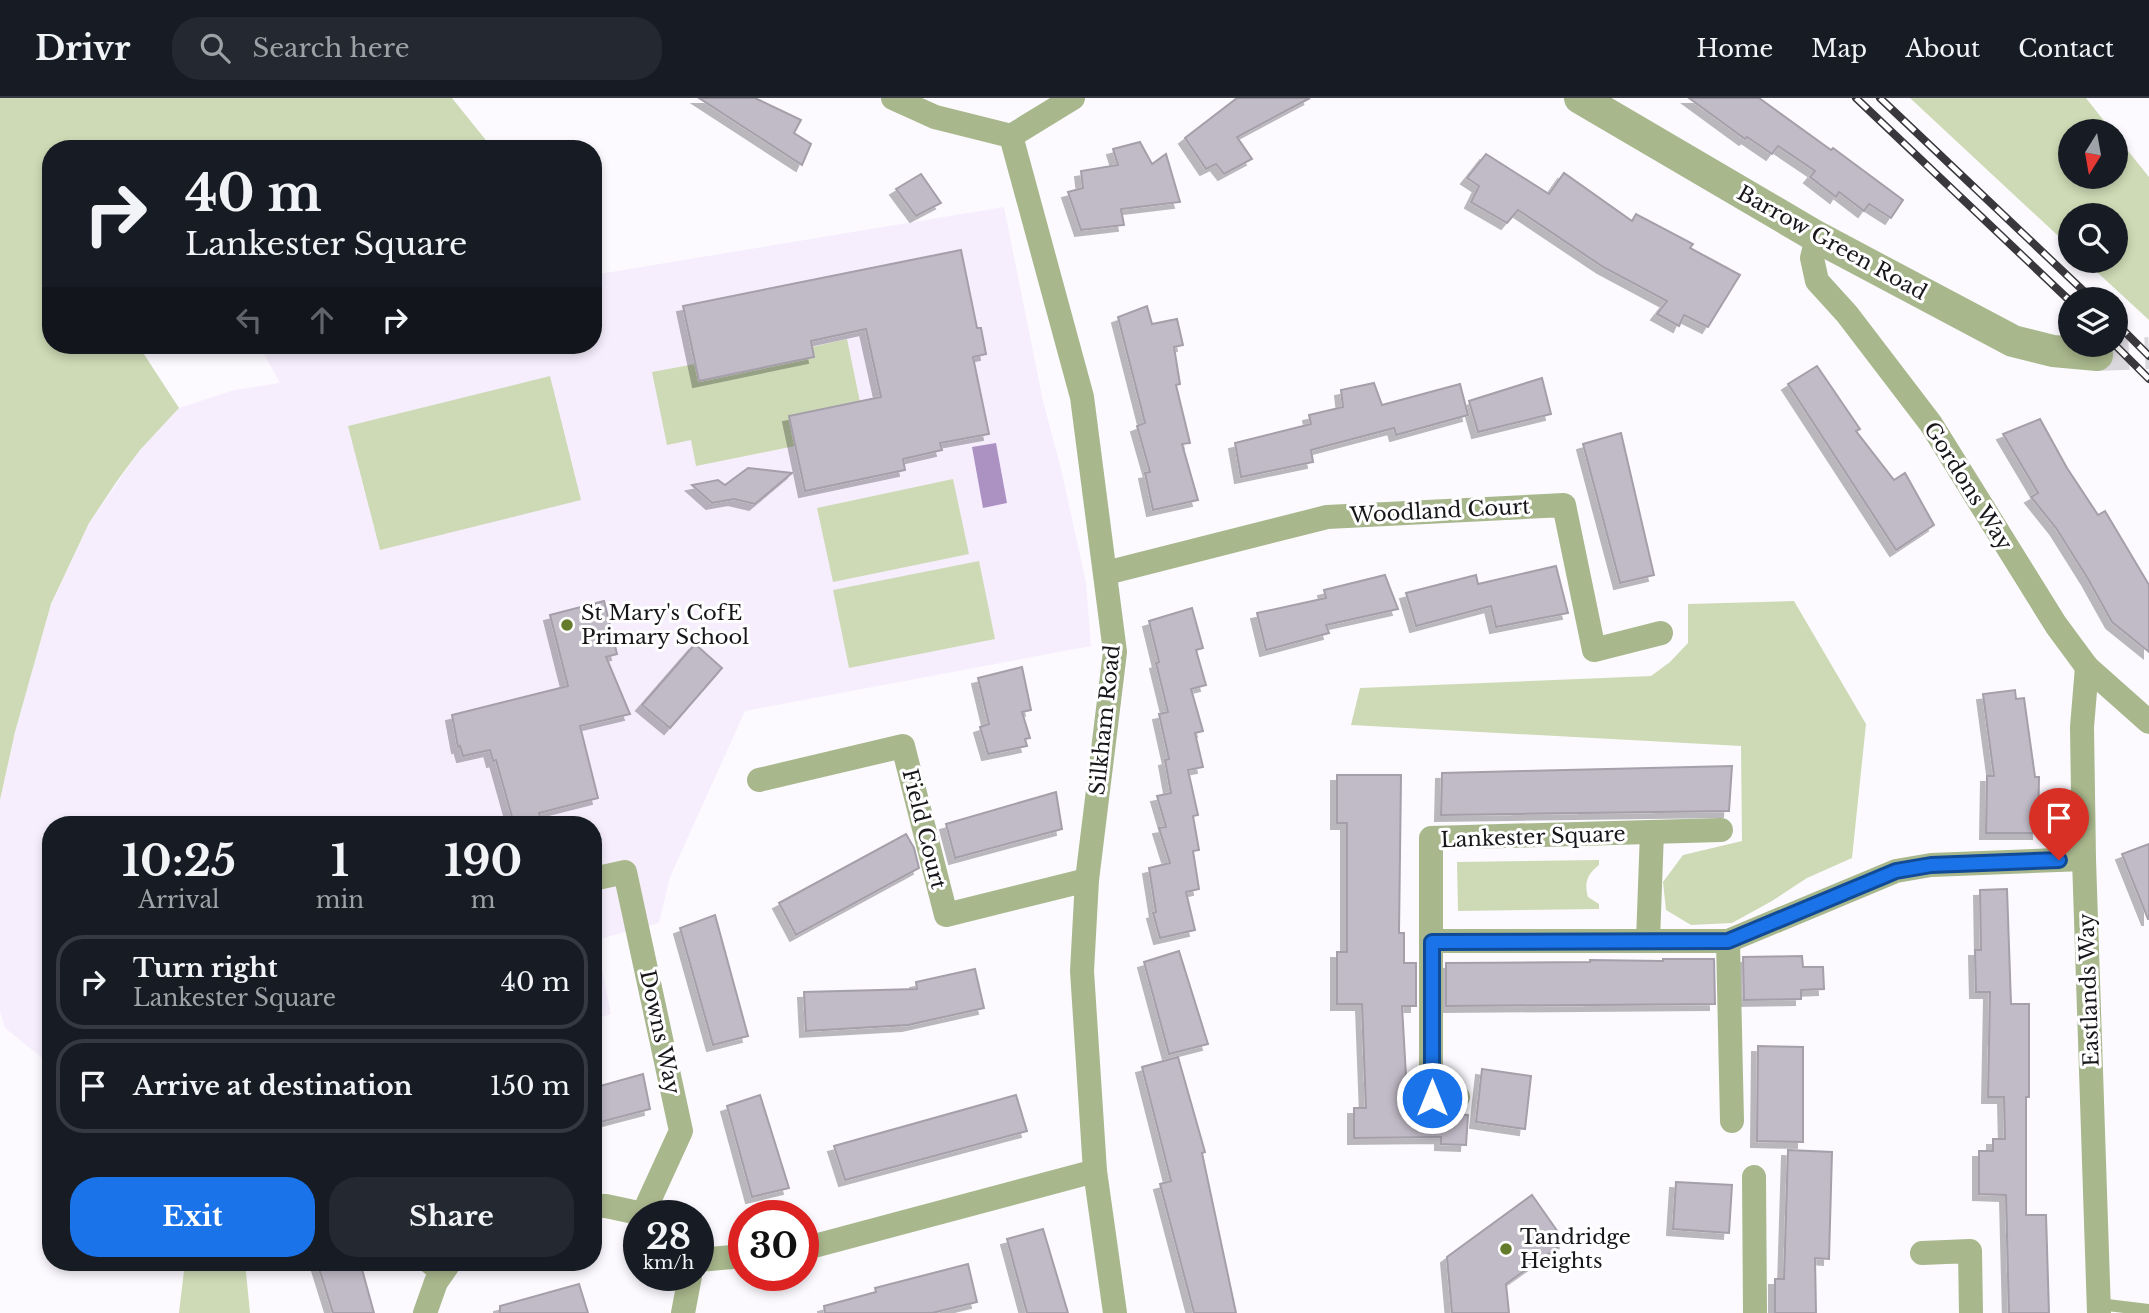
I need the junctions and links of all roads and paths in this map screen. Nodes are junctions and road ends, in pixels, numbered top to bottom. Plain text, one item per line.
1 (893, 98) edge
2 (1073, 98) edge
3 (1580, 98) edge
4 (1011, 136) junction
5 (1817, 237) junction
6 (2058, 351) edge
7 (1106, 573) junction
8 (1661, 633) dead end
9 (2087, 667) junction
10 (2149, 722) edge
11 (759, 780) dead end
12 (1721, 831) dead end
13 (1651, 832) junction
14 (2084, 859) junction
15 (602, 877) edge
16 (1087, 880) junction
17 (1648, 940) junction
18 (1728, 941) junction
19 (1432, 942) junction
20 (1458, 1097) dead end
21 (1732, 1121) dead end
22 (1095, 1171) junction
23 (1754, 1177) dead end
24 (651, 1200) edge
25 (602, 1206) edge
26 (623, 1210) edge
27 (819, 1245) edge
28 (1922, 1253) dead end
29 (436, 1271) edge
30 (687, 1291) edge
31 (2099, 1308) edge
32 (2149, 1310) edge
33 (425, 1313) edge
34 (683, 1313) edge
35 (1115, 1313) edge
36 (1755, 1313) edge
37 (1971, 1313) edge

1 - 4 street
2 - 4 street
3 - 5 street, Barrow Green Road
4 - 7 street, Silkham Road
5 - 6 street, Barrow Green Road
5 - 9 street, Gordons Way
7 - 8 street, Woodland Court
7 - 16 street, Silkham Road
9 - 10 street, Gordons Way
9 - 14 street, Eastlands Way
11 - 16 street, Field Court
12 - 13 street, Lankester Square
13 - 17 street, Lankester Square
13 - 19 street, Lankester Square
14 - 18 street
14 - 31 street, Eastlands Way
15 - 24 street, Downs Way
16 - 22 street, Silkham Road
17 - 18 street
17 - 19 street
18 - 21 street
19 - 20 street, Lankester Square
22 - 27 street
22 - 35 street, Silkham Road
23 - 36 street
25 - 26 street
28 - 37 street
29 - 33 street
30 - 34 street
31 - 32 lane

